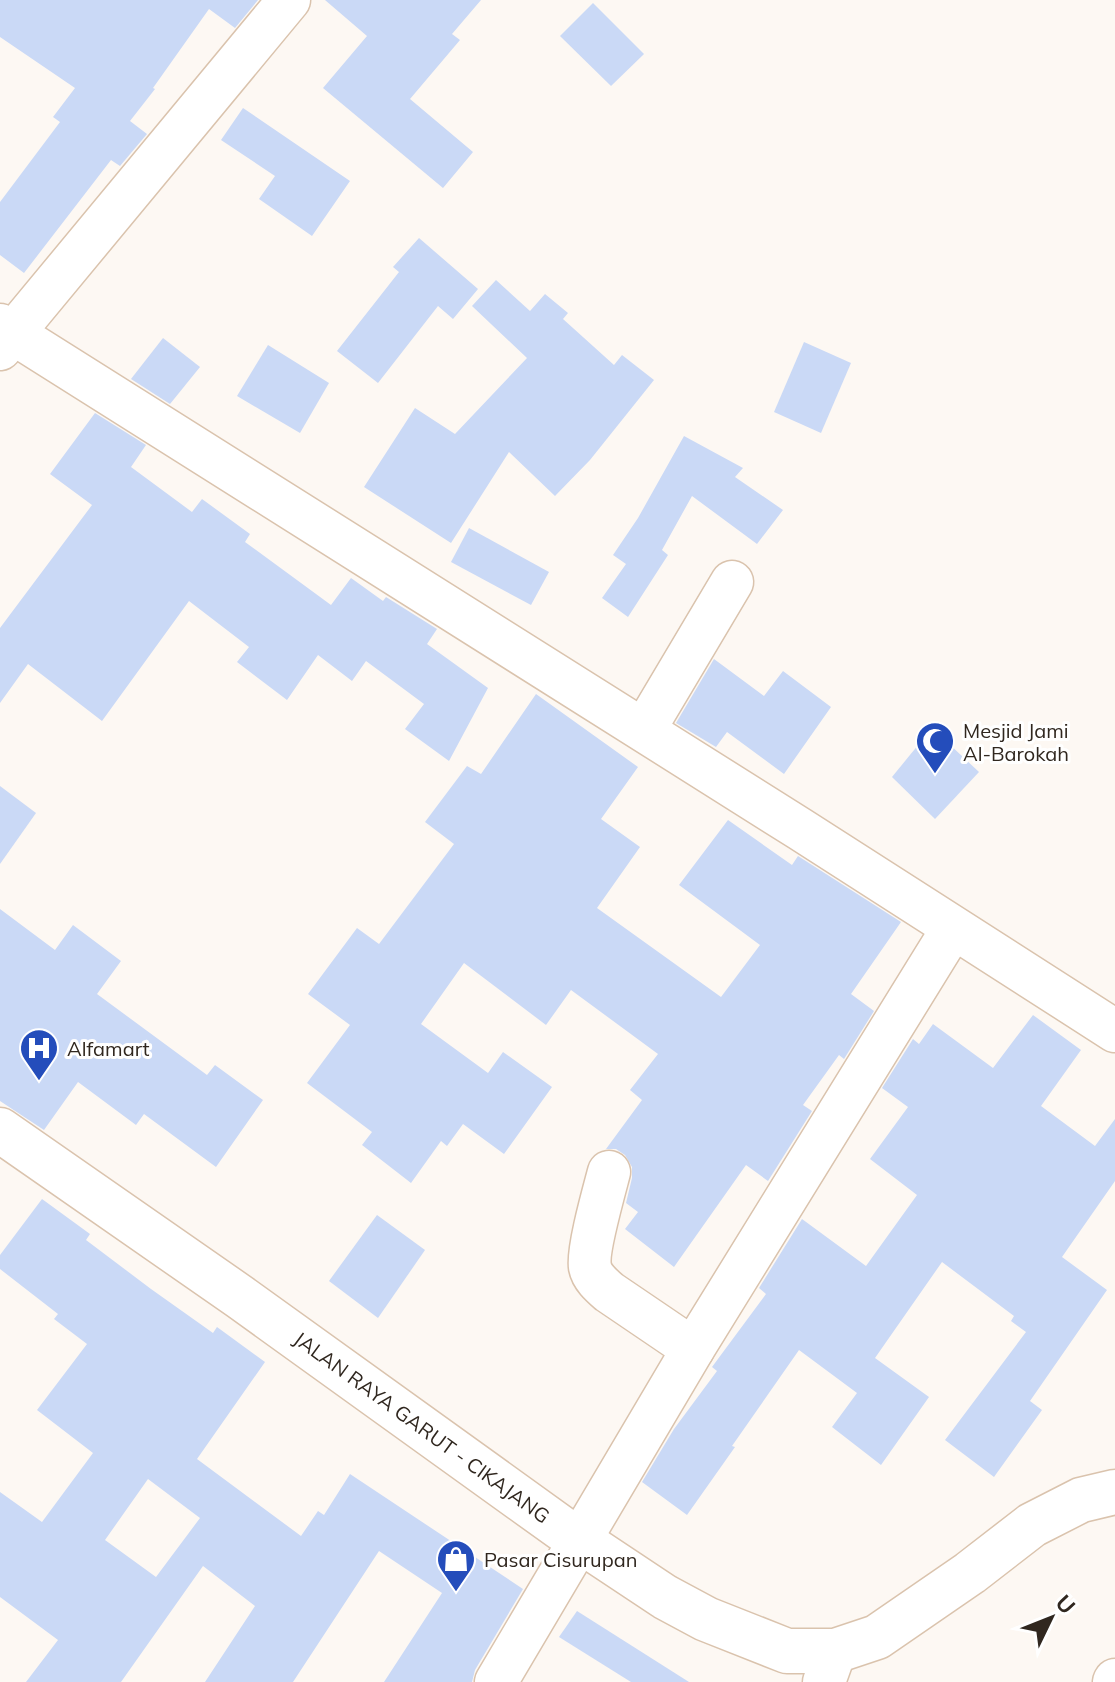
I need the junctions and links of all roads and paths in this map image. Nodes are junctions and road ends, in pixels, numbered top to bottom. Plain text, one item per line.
1 (289, 0) edge
2 (4, 336) edge
3 (732, 582) dead end
4 (644, 730) junction
5 (953, 928) junction
6 (1115, 1031) edge
7 (0, 1130) edge
8 (609, 1172) dead end
9 (693, 1349) junction
10 (1115, 1492) edge
11 (580, 1539) junction
12 (829, 1667) edge
13 (496, 1682) edge

1 - 2 street
2 - 4 street
3 - 4 street
4 - 5 street
5 - 6 street
5 - 9 street
7 - 11 main road, JALAN RAYA GARUT - CIKAJANG
8 - 9 street
9 - 11 street
10 - 12 main road, JALAN RAYA GARUT - CIKAJANG
11 - 12 main road, JALAN RAYA GARUT - CIKAJANG
11 - 13 street

